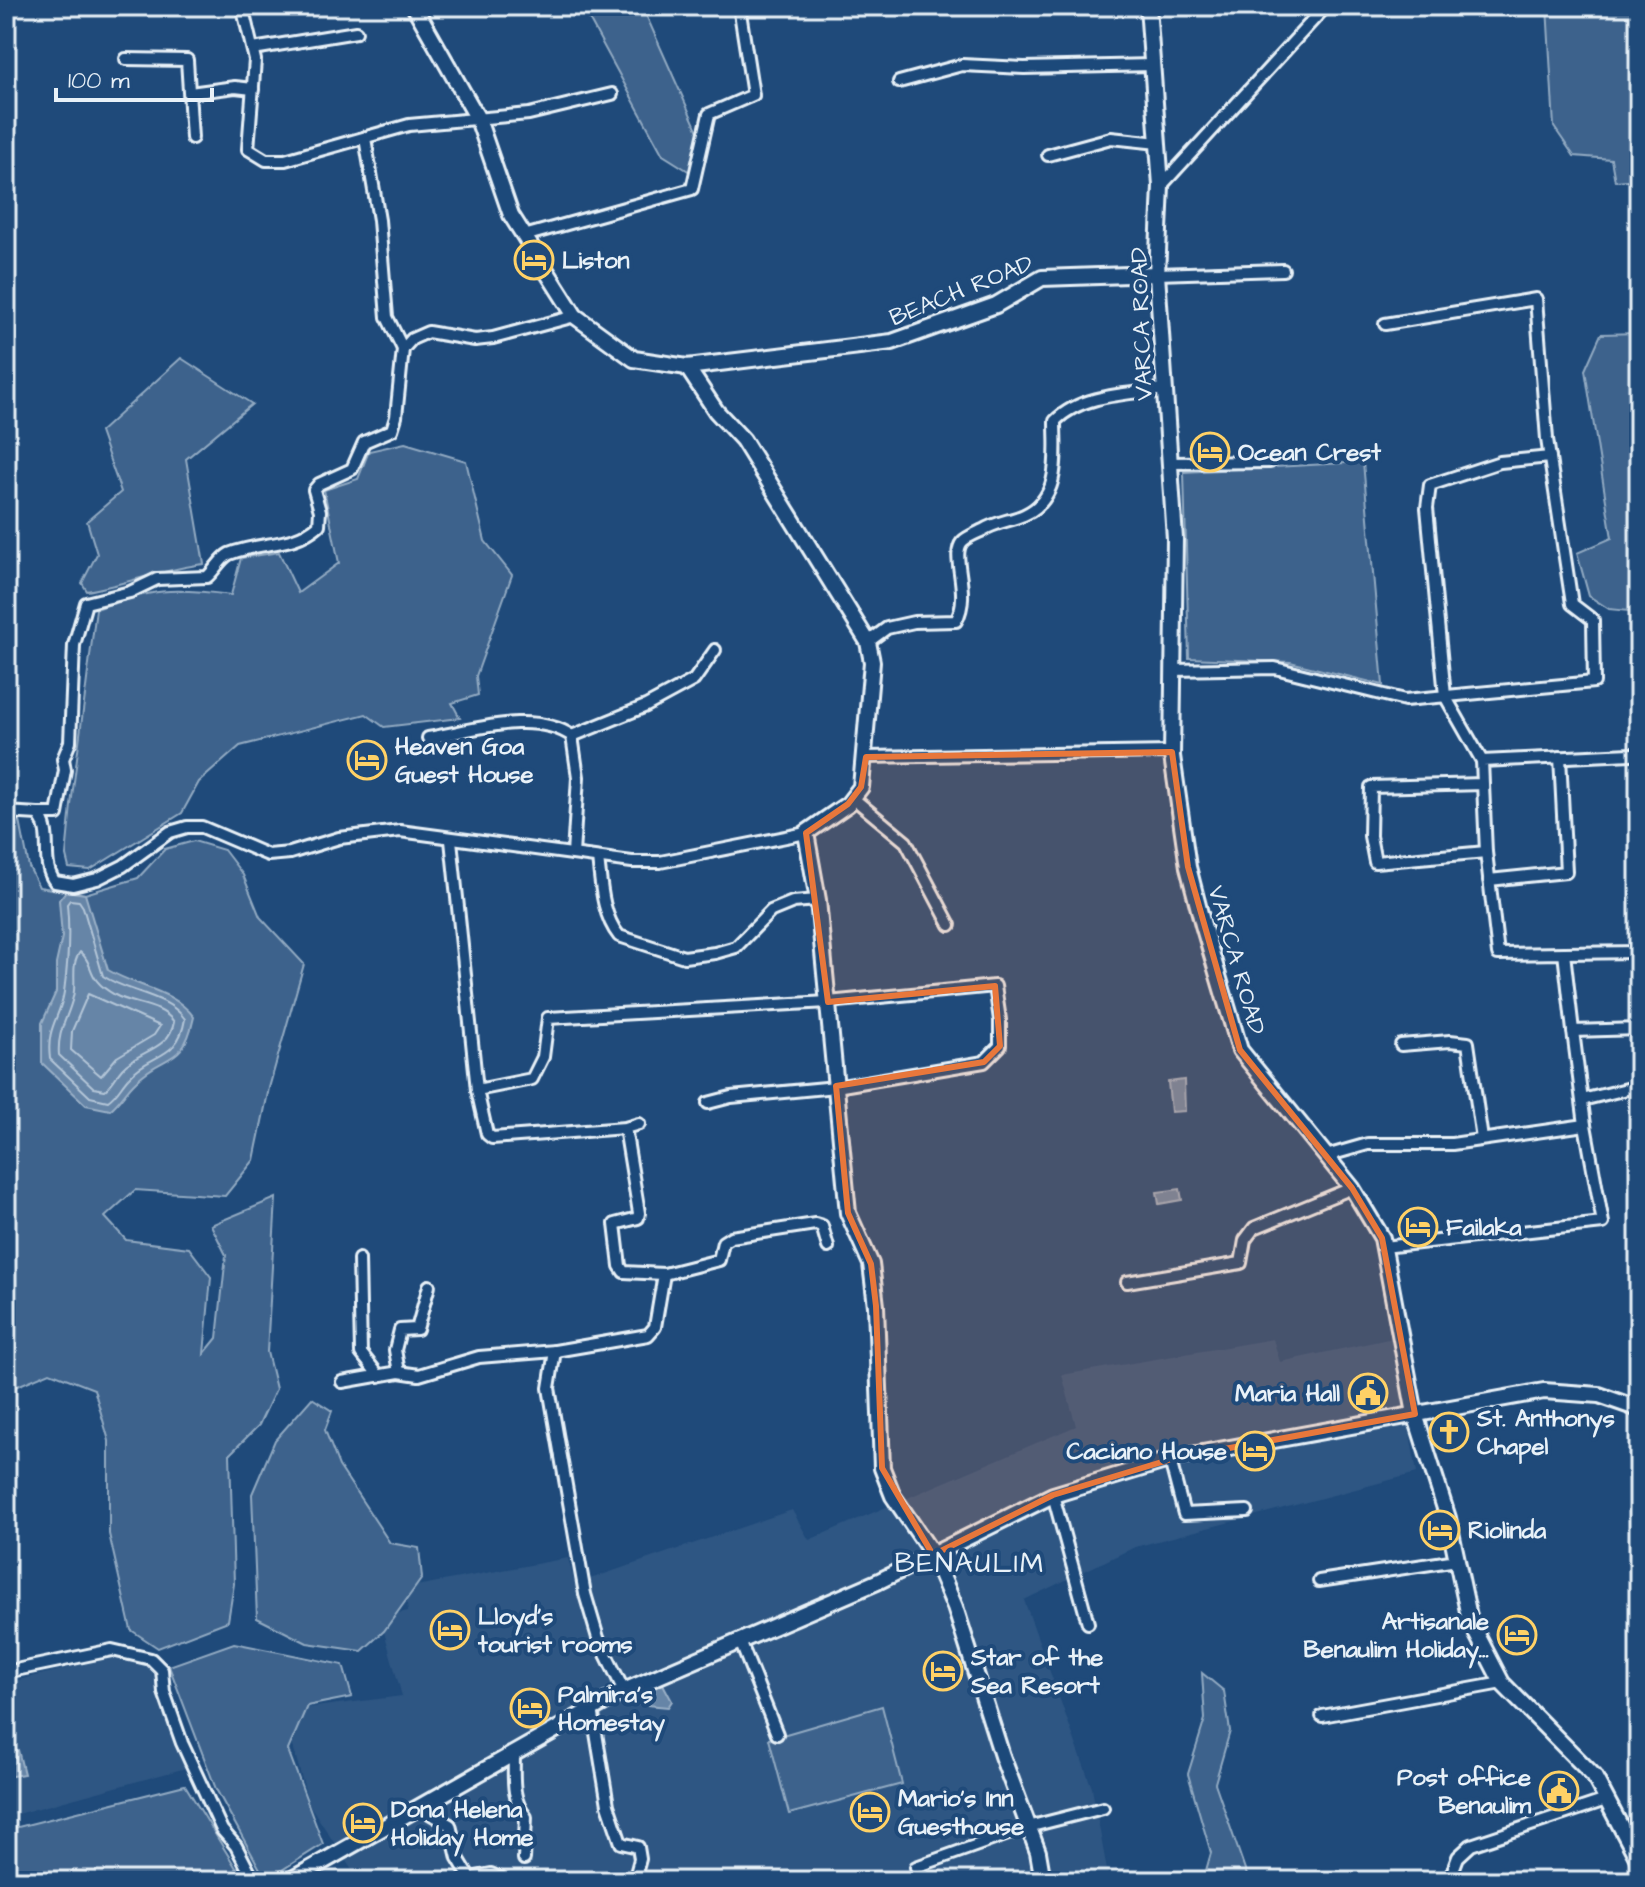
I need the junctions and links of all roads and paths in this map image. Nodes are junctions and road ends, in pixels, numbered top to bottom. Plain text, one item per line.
1 (242, 6) edge
2 (414, 6) edge
3 (739, 6) edge
4 (1148, 6) edge
5 (1326, 6) edge
6 (356, 32) dead end
7 (253, 49) junction
8 (126, 59) dead end
9 (1152, 65) junction
10 (899, 82) dead end
11 (253, 89) junction
12 (190, 93) junction
13 (612, 94) dead end
14 (478, 119) junction
15 (192, 138) dead end
16 (365, 138) junction
17 (1158, 143) junction
18 (1048, 155) dead end
19 (1161, 186) junction
20 (524, 236) junction
21 (1283, 270) dead end
22 (1157, 274) junction
23 (575, 316) junction
24 (1385, 324) dead end
25 (403, 349) junction
26 (687, 367) junction
27 (1165, 389) junction
28 (1550, 457) junction
29 (1270, 462) dead end
30 (1170, 463) junction
31 (868, 642) junction
32 (715, 650) dead end
33 (1173, 670) junction
34 (1445, 696) junction
35 (572, 736) junction
36 (428, 738) dead end
37 (1172, 752) junction
38 (1631, 754) dead end
39 (866, 757) junction
40 (1560, 757) junction
41 (1482, 761) junction
42 (1483, 784) junction
43 (853, 798) junction
44 (6, 812) edge
45 (38, 814) junction
46 (806, 833) junction
47 (451, 840) junction
48 (1486, 852) junction
49 (573, 854) junction
50 (598, 858) junction
51 (1489, 880) junction
52 (818, 900) junction
53 (950, 925) dead end
54 (1639, 952) edge
55 (1564, 953) junction
56 (828, 1002) junction
57 (1639, 1029) edge
58 (1573, 1031) junction
59 (1401, 1045) dead end
60 (836, 1086) junction
61 (1639, 1086) edge
62 (477, 1090) junction
63 (1582, 1100) junction
64 (708, 1103) dead end
65 (639, 1124) dead end
66 (1585, 1125) junction
67 (625, 1128) junction
68 (1482, 1139) junction
69 (1326, 1156) junction
70 (1352, 1188) junction
71 (828, 1247) dead end
72 (1383, 1247) junction
73 (359, 1259) dead end
74 (664, 1274) junction
75 (1127, 1282) dead end
76 (429, 1286) dead end
77 (555, 1351) junction
78 (399, 1372) junction
79 (379, 1376) junction
80 (342, 1382) dead end
81 (1639, 1409) edge
82 (1415, 1414) junction
83 (1170, 1460) junction
84 (1053, 1495) junction
85 (1247, 1511) dead end
86 (933, 1555) junction
87 (1457, 1560) junction
88 (1319, 1581) dead end
89 (1088, 1623) dead end
90 (740, 1641) junction
91 (6, 1672) edge
92 (1502, 1683) junction
93 (624, 1691) junction
94 (592, 1709) junction
95 (1322, 1716) dead end
96 (777, 1734) dead end
97 (514, 1754) junction
98 (1606, 1800) junction
99 (421, 1808) junction
100 (1103, 1808) dead end
101 (1028, 1827) junction
102 (1634, 1842) edge
103 (524, 1859) dead end
104 (1639, 1861) edge
105 (916, 1867) dead end
106 (254, 1881) edge
107 (289, 1881) edge
108 (506, 1881) edge
109 (634, 1881) edge
110 (1043, 1881) edge
111 (1449, 1881) edge

1 - 7 street
2 - 14 street
3 - 20 street
4 - 9 street, VARCA ROAD
5 - 19 street
6 - 7 street
7 - 11 street
8 - 12 street
9 - 10 street
9 - 17 street, VARCA ROAD
11 - 12 street
11 - 16 street
12 - 15 street
13 - 14 street
14 - 16 street
14 - 20 street
16 - 25 street
17 - 18 street
17 - 19 street, VARCA ROAD
19 - 22 street, VARCA ROAD
20 - 23 street
21 - 22 street
22 - 26 street, BEACH ROAD
22 - 27 street, VARCA ROAD
23 - 25 street
23 - 26 street, BEACH ROAD
24 - 28 street
25 - 45 street
26 - 31 street
27 - 30 street, VARCA ROAD
27 - 31 street
28 - 34 street
28 - 34 street
29 - 30 street
30 - 33 street, VARCA ROAD
31 - 39 street
32 - 35 street
33 - 34 street
33 - 37 street, VARCA ROAD
34 - 41 street
35 - 36 street
35 - 49 street
37 - 39 street
37 - 69 street, VARCA ROAD
38 - 40 street
39 - 43 street
40 - 41 street
40 - 51 street
41 - 42 street
42 - 48 street
42 - 48 street
43 - 46 street
43 - 53 street
44 - 45 street
45 - 47 street
46 - 50 street
46 - 52 street
47 - 49 street
47 - 62 street
48 - 51 street
49 - 50 street
50 - 52 street
51 - 55 street
52 - 56 street
54 - 55 street
55 - 58 street
56 - 60 street
56 - 60 street
56 - 62 street
57 - 58 street
58 - 63 street
59 - 68 street
60 - 64 street
60 - 86 street
61 - 63 street
62 - 67 street
63 - 66 street
65 - 67 street
66 - 68 street
66 - 72 street
67 - 74 street
68 - 69 street
69 - 70 street, VARCA ROAD
70 - 72 street, VARCA ROAD
70 - 75 street
71 - 74 street
72 - 82 street, VARCA ROAD
73 - 79 street
74 - 77 street
76 - 78 street
77 - 78 street
77 - 93 street
78 - 79 street
79 - 80 street
81 - 82 street
82 - 83 street
82 - 87 street, VARCA ROAD
83 - 84 street
83 - 85 street
84 - 86 street
84 - 89 street
86 - 90 street
86 - 101 street
87 - 88 street
87 - 92 street, VARCA ROAD
90 - 93 street
90 - 96 street
91 - 106 street
92 - 95 street
92 - 98 street, VARCA ROAD
93 - 94 street
94 - 97 street
94 - 109 street
97 - 99 street
97 - 103 street
98 - 102 street, VARCA ROAD
98 - 111 street
99 - 107 street
99 - 108 street
100 - 101 street
101 - 105 street
101 - 110 street
102 - 104 street, VARCA ROAD

